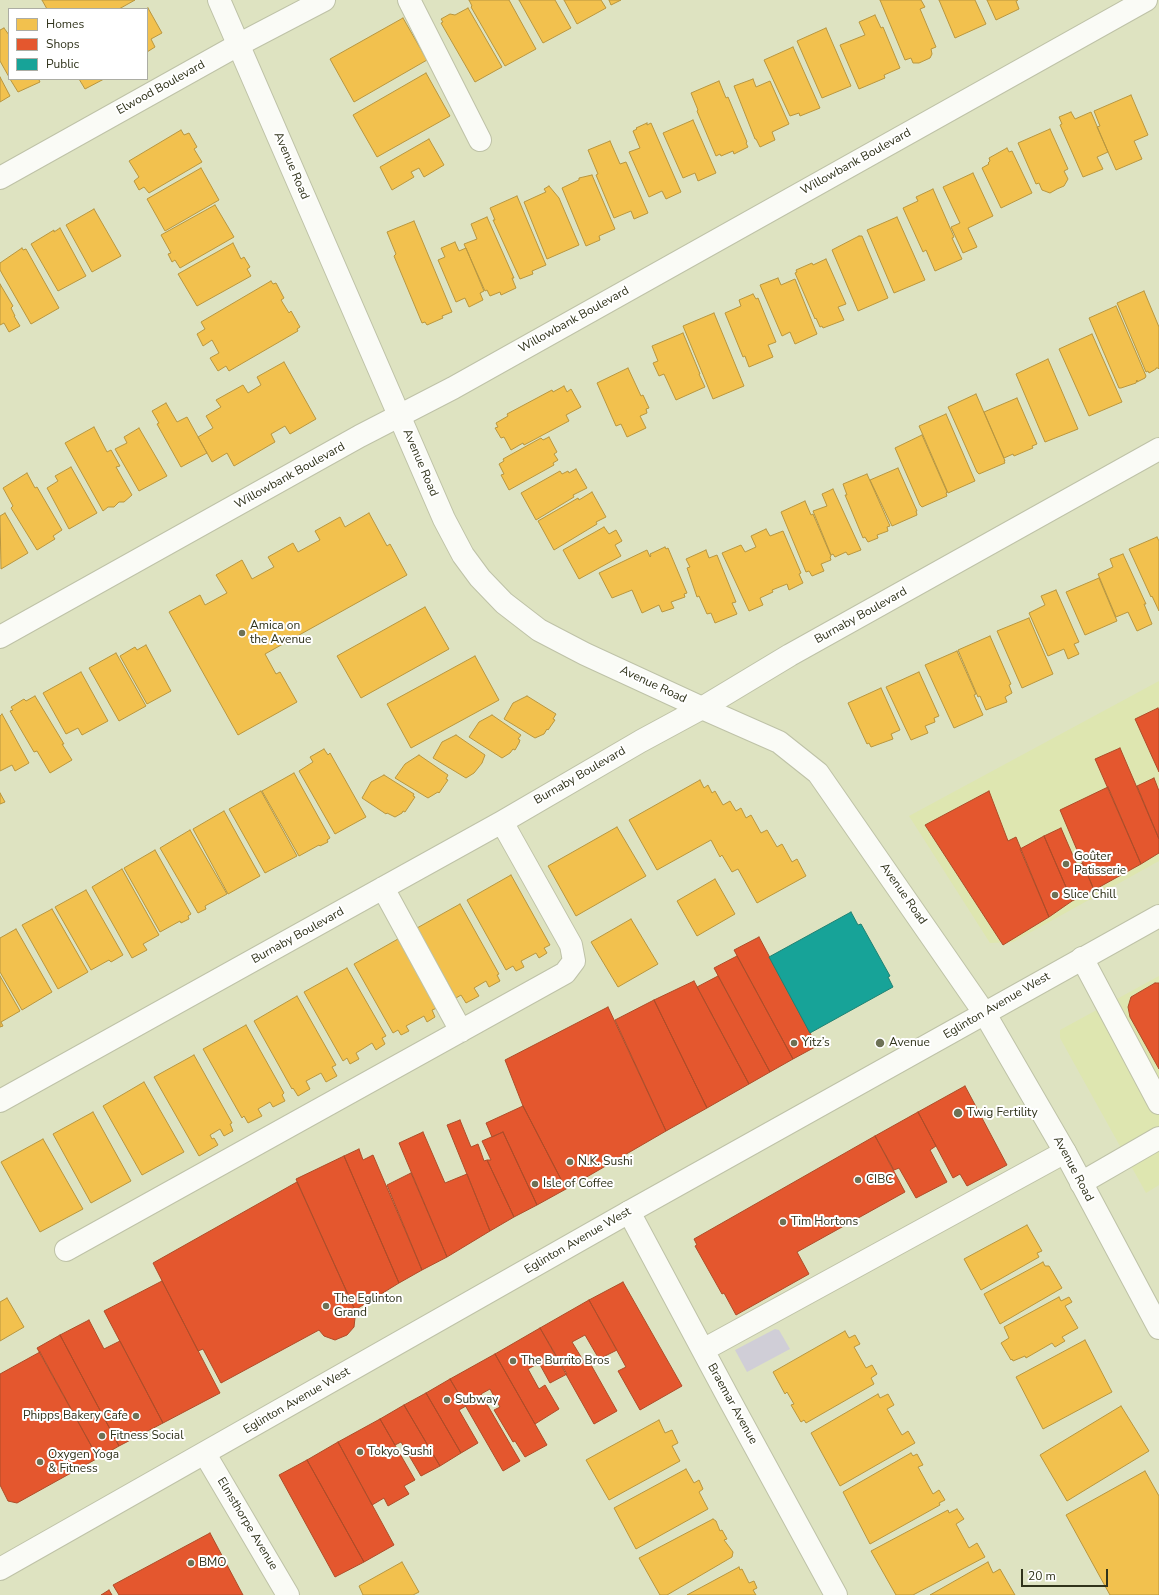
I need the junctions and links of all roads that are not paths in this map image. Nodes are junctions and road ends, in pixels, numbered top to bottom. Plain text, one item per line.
1 (219, 0) edge
2 (324, 0) edge
3 (409, 0) edge
4 (1146, 0) edge
5 (238, 46) junction
6 (480, 140) dead end
7 (0, 178) edge
8 (400, 416) junction
9 (1159, 449) edge
10 (0, 637) edge
11 (702, 708) junction
12 (502, 822) junction
13 (383, 888) junction
14 (1159, 916) edge
15 (1082, 958) junction
16 (985, 1014) junction
17 (461, 1031) junction
18 (0, 1101) edge
19 (1159, 1103) edge
20 (1159, 1138) edge
21 (1065, 1152) junction
22 (1081, 1183) junction
23 (629, 1212) junction
24 (66, 1250) dead end
25 (1159, 1328) edge
26 (702, 1350) junction
27 (205, 1454) junction
28 (0, 1569) edge
29 (288, 1595) edge
30 (836, 1595) edge

1 - 5 street, Avenue Road
2 - 5 street, Elwood Boulevard
3 - 6 street
4 - 8 street, Willowbank Boulevard
5 - 7 street, Elwood Boulevard
5 - 8 street, Avenue Road
8 - 10 street, Willowbank Boulevard
8 - 11 street, Avenue Road
9 - 11 street, Burnaby Boulevard
11 - 12 street, Burnaby Boulevard
11 - 16 street, Avenue Road
12 - 13 street, Burnaby Boulevard
12 - 17 street
13 - 17 street
13 - 18 street, Burnaby Boulevard
14 - 15 street, Eglinton Avenue West
15 - 16 street, Eglinton Avenue West
15 - 19 street
16 - 21 street, Avenue Road
16 - 23 street, Eglinton Avenue West
17 - 24 street
20 - 22 street
21 - 22 street, Avenue Road
21 - 26 street
22 - 25 street, Avenue Road
23 - 26 street, Braemar Avenue
23 - 27 street, Eglinton Avenue West
26 - 30 street, Braemar Avenue
27 - 28 street, Eglinton Avenue West
27 - 29 street, Elmsthorpe Avenue

